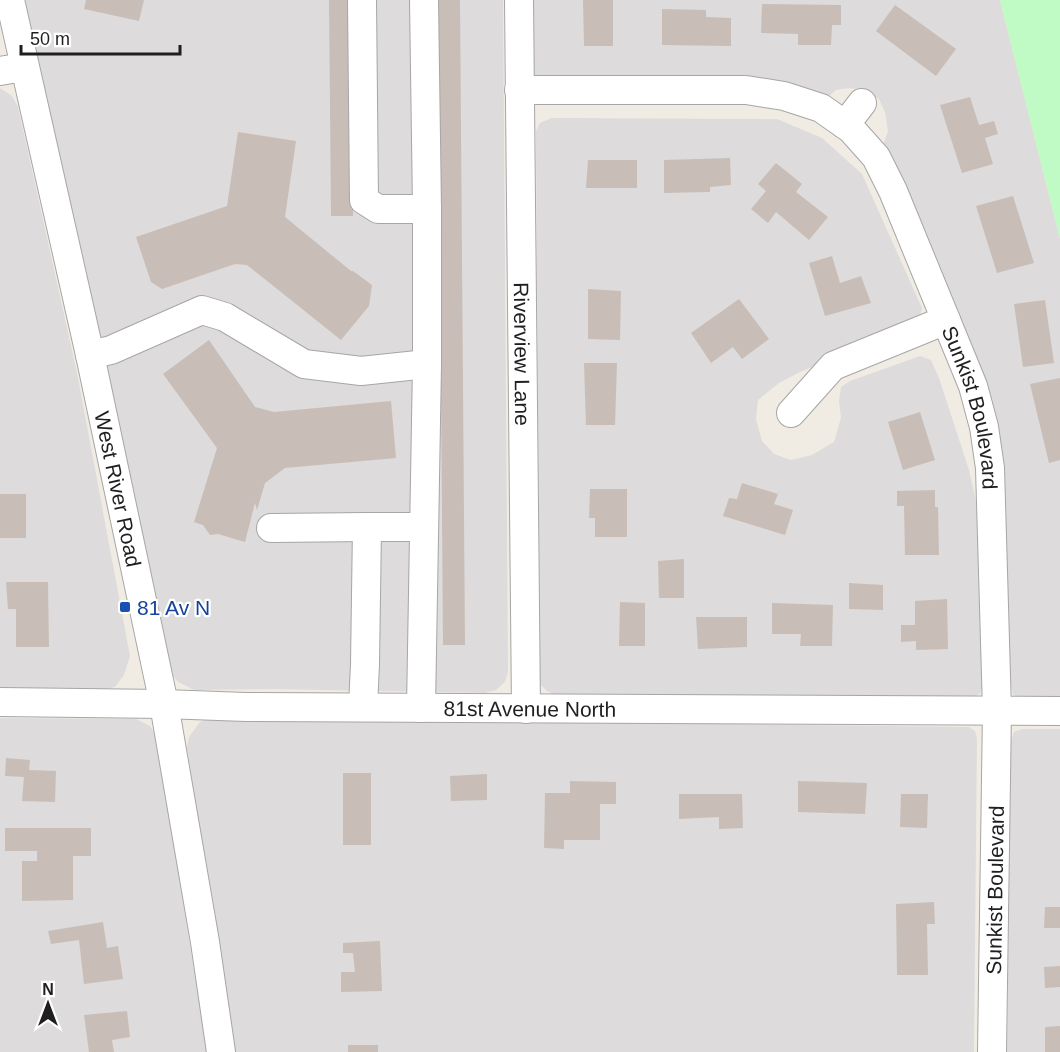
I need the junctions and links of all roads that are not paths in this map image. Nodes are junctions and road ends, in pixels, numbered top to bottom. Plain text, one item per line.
1 (10, 0) edge
2 (363, 0) edge
3 (424, 0) edge
4 (519, 0) edge
5 (12, 69) edge
6 (519, 90) junction
7 (427, 209) junction
8 (946, 320) junction
9 (90, 355) junction
10 (427, 364) junction
11 (790, 413) dead end
12 (367, 527) junction
13 (424, 527) junction
14 (271, 528) dead end
15 (0, 702) edge
16 (164, 705) junction
17 (363, 707) junction
18 (421, 708) junction
19 (526, 709) junction
20 (997, 710) junction
21 (1060, 711) edge
22 (221, 1052) edge
23 (992, 1052) edge

1 - 5 street, West River Road
2 - 7 street
3 - 7 street
4 - 6 street, Riverview Lane
5 - 9 street, West River Road
6 - 8 street, Sunkist Boulevard
6 - 19 street, Riverview Lane
7 - 10 street
8 - 11 street
8 - 20 street, Sunkist Boulevard
9 - 10 street
9 - 16 street, West River Road
10 - 13 street
12 - 13 street
12 - 14 street
12 - 17 street
13 - 18 street
15 - 16 street, 81st Avenue North
16 - 17 street, 81st Avenue North
16 - 22 street, West River Road
17 - 18 street, 81st Avenue North
18 - 19 street, 81st Avenue North
19 - 20 street, 81st Avenue North
20 - 21 street, 81st Avenue North
20 - 23 street, Sunkist Boulevard

